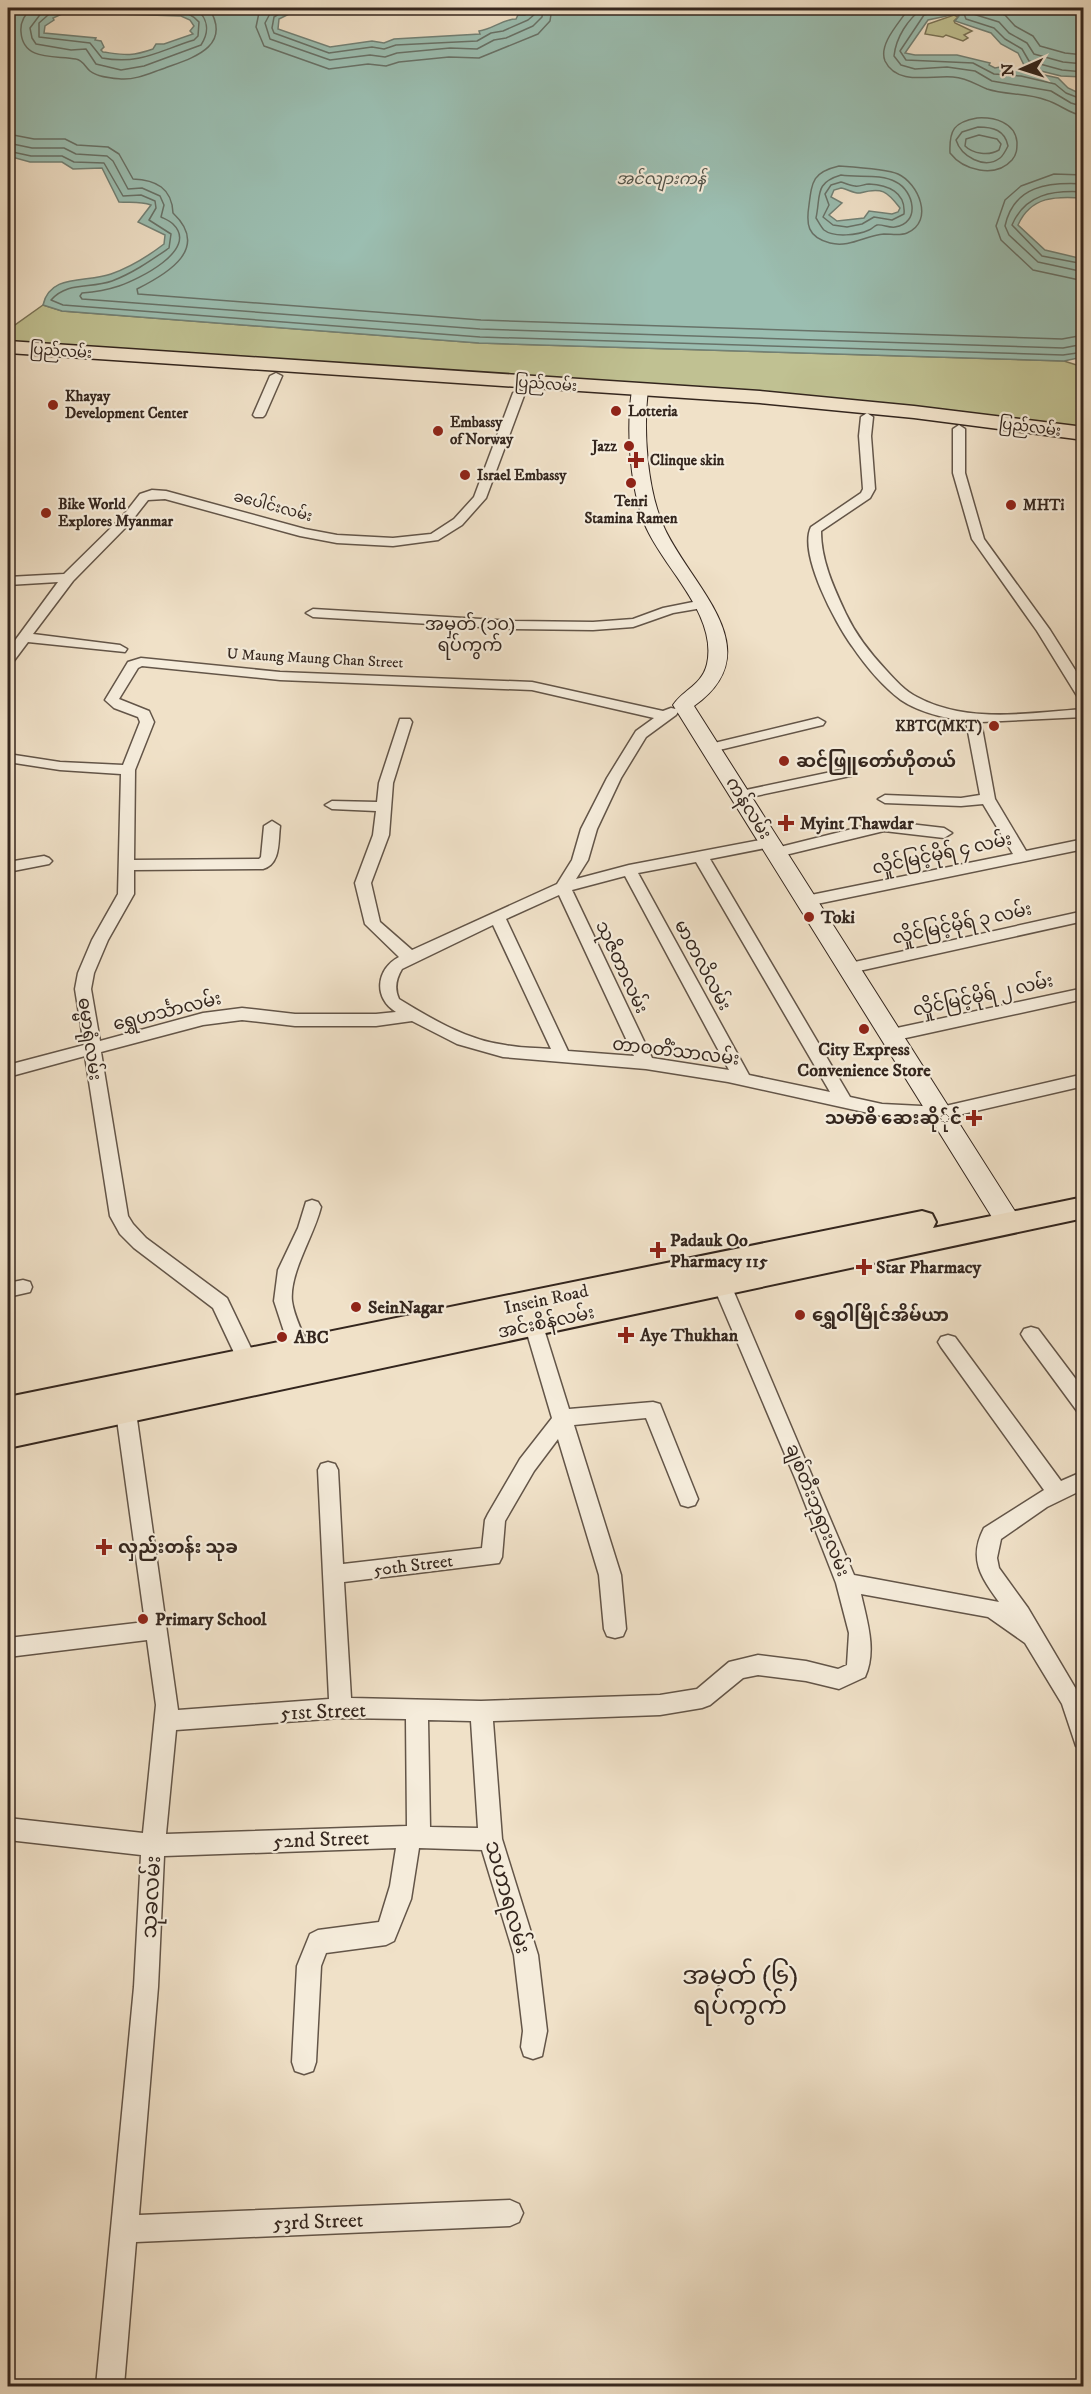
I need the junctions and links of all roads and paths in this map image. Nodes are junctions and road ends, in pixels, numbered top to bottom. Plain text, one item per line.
1 (8, 347) edge
2 (8, 357) edge
3 (178, 363) junction
4 (276, 376) junction
5 (519, 393) junction
6 (639, 395) junction
7 (668, 397) junction
8 (258, 416) dead end
9 (867, 417) junction
10 (959, 429) junction
11 (1001, 429) junction
12 (1083, 434) edge
13 (1083, 444) edge
14 (68, 578) junction
15 (8, 581) edge
16 (703, 604) junction
17 (313, 613) dead end
18 (24, 637) junction
19 (120, 649) dead end
20 (8, 659) edge
21 (1083, 696) edge
22 (674, 710) junction
23 (1083, 713) edge
24 (973, 718) junction
25 (405, 722) dead end
26 (818, 722) dead end
27 (711, 748) junction
28 (8, 758) edge
29 (128, 770) junction
30 (850, 772) dead end
31 (741, 795) junction
32 (885, 799) dead end
33 (988, 799) junction
34 (332, 805) dead end
35 (382, 807) junction
36 (272, 825) dead end
37 (944, 833) dead end
38 (1083, 844) edge
39 (774, 847) junction
40 (700, 856) junction
41 (1022, 856) junction
42 (44, 861) dead end
43 (126, 865) junction
44 (8, 867) edge
45 (629, 870) junction
46 (563, 887) junction
47 (807, 901) junction
48 (497, 915) junction
49 (1083, 916) edge
50 (409, 957) junction
51 (849, 968) junction
52 (1083, 993) edge
53 (411, 1016) junction
54 (892, 1035) junction
55 (91, 1050) junction
56 (562, 1055) junction
57 (646, 1064) junction
58 (8, 1071) edge
59 (742, 1078) junction
60 (1083, 1080) edge
61 (844, 1102) junction
62 (941, 1113) junction
63 (1083, 1187) edge
64 (312, 1207) dead end
65 (1083, 1207) edge
66 (1004, 1214) junction
67 (722, 1285) junction
68 (531, 1314) junction
69 (1031, 1334) dead end
70 (948, 1342) dead end
71 (300, 1350) junction
72 (252, 1371) junction
73 (124, 1398) junction
74 (1083, 1405) edge
75 (8, 1410) edge
76 (563, 1418) junction
77 (8, 1435) edge
78 (328, 1470) dead end
79 (1083, 1479) edge
80 (1057, 1492) junction
81 (688, 1499) dead end
82 (333, 1574) junction
83 (847, 1583) junction
84 (615, 1629) dead end
85 (156, 1630) junction
86 (1036, 1641) junction
87 (8, 1647) edge
88 (340, 1708) junction
89 (417, 1709) junction
90 (481, 1711) junction
91 (165, 1721) junction
92 (1083, 1739) edge
93 (8, 1829) edge
94 (413, 1837) junction
95 (490, 1839) junction
96 (153, 1845) junction
97 (533, 2047) dead end
98 (304, 2062) dead end
99 (510, 2213) dead end
100 (125, 2229) junction
101 (110, 2386) edge

1 - 3 highway, ပြည်လမ်း
2 - 3 highway, ပြည်လမ်း
3 - 4 highway, ပြည်လမ်း
3 - 6 highway, ပြည်လမ်း
4 - 5 highway, ပြည်လမ်း
4 - 8 street
5 - 6 highway, ပြည်လမ်း
5 - 14 street, ခပေါင်းလမ်း
6 - 7 highway, ပြည်လမ်း
6 - 16 main road
7 - 9 highway, ပြည်လမ်း
7 - 11 highway, ပြည်လမ်း
9 - 10 highway, ပြည်လမ်း
9 - 24 street
10 - 11 highway, ပြည်လမ်း
10 - 21 street
11 - 12 highway, ပြည်လမ်း
11 - 13 highway, ပြည်လမ်း
14 - 15 street
14 - 18 street, ခပေါင်းလမ်း
16 - 17 street
16 - 22 main road
18 - 19 street
18 - 20 street, ခပေါင်းလမ်း
22 - 27 main road, ကန်လမ်း
22 - 29 street, U Maung Maung Chan Street
22 - 46 street
23 - 24 street
24 - 33 street
25 - 35 street
26 - 27 street
27 - 31 main road, ကန်လမ်း
28 - 29 street
29 - 43 street, ဓမ္မာရုံလမ်း
30 - 31 street
31 - 39 main road, ကန်လမ်း
32 - 33 street
33 - 41 street
34 - 35 street
35 - 50 street
36 - 43 street
37 - 39 street
38 - 41 street, လှိုင်မြင့်မိုရ် ၄ လမ်း
39 - 40 street
39 - 47 main road, ကန်လမ်း
40 - 45 street
40 - 61 street
41 - 47 street, လှိုင်မြင့်မိုရ် ၄ လမ်း
42 - 44 street
43 - 55 street, ဓမ္မာရုံလမ်း
45 - 46 street
45 - 59 street, မာတလိလမ်း
46 - 48 street
46 - 57 street, သုဇိတာလမ်း
47 - 51 main road, ကန်လမ်း
48 - 50 street
48 - 56 street
49 - 51 street, လှိုင်မြင့်မိုရ် ၃ လမ်း
50 - 53 street
51 - 54 main road, ကန်လမ်း
52 - 54 street, လှိုင်မြင့်မိုရ် ၂ လမ်း
53 - 55 street, ရွှေဟင်္သာလမ်း
53 - 56 street, တာဝတိံသာလမ်း
54 - 62 main road, ကန်လမ်း
55 - 58 street, ရွှေဟင်္သာလမ်း
55 - 72 street, ဓမ္မာရုံလမ်း
56 - 57 street, တာဝတိံသာလမ်း
57 - 59 street, တာဝတိံသာလမ်း
59 - 61 street, တာဝတိံသာလမ်း
60 - 62 street, တာဝတိံသာလမ်း
61 - 62 street, တာဝတိံသာလမ်း
62 - 66 main road, ကန်လမ်း
63 - 66 main road, Insein Road
64 - 71 street
65 - 66 main road, အင်းစိန်လမ်း
66 - 67 main road, အင်းစိန်လမ်း
66 - 68 main road, Insein Road
67 - 68 main road, အင်းစိန်လမ်း
67 - 83 street, ချစ်တီးဘုရားလမ်း
68 - 71 main road, Insein Road
68 - 72 main road, အင်းစိန်လမ်း
68 - 76 street
69 - 74 street
70 - 80 street
71 - 72 main road, Insein Road
72 - 73 main road, အင်းစိန်လမ်း
73 - 75 main road
73 - 77 main road, အင်းစိန်လမ်း
73 - 85 street, သုခလမ်း
76 - 81 street
76 - 82 street, 50th Street
76 - 84 street
78 - 82 street
79 - 80 street
80 - 86 street
82 - 88 street
83 - 86 street, ချစ်တီးဘုရားလမ်း
83 - 90 street, 51st Street
85 - 87 street
85 - 91 street, သုခလမ်း
86 - 92 street
88 - 89 street, 51st Street
88 - 91 street, 51st Street
89 - 90 street, 51st Street
89 - 94 street
90 - 95 street, သဟာရလမ်း
91 - 96 street, သုခလမ်း
93 - 96 street, 52nd Street
94 - 95 street, 52nd Street
94 - 96 street, 52nd Street
94 - 98 street
95 - 97 street, သဟာရလမ်း
96 - 100 street, သုခလမ်း
99 - 100 street, 53rd Street
100 - 101 street, သုခလမ်း

